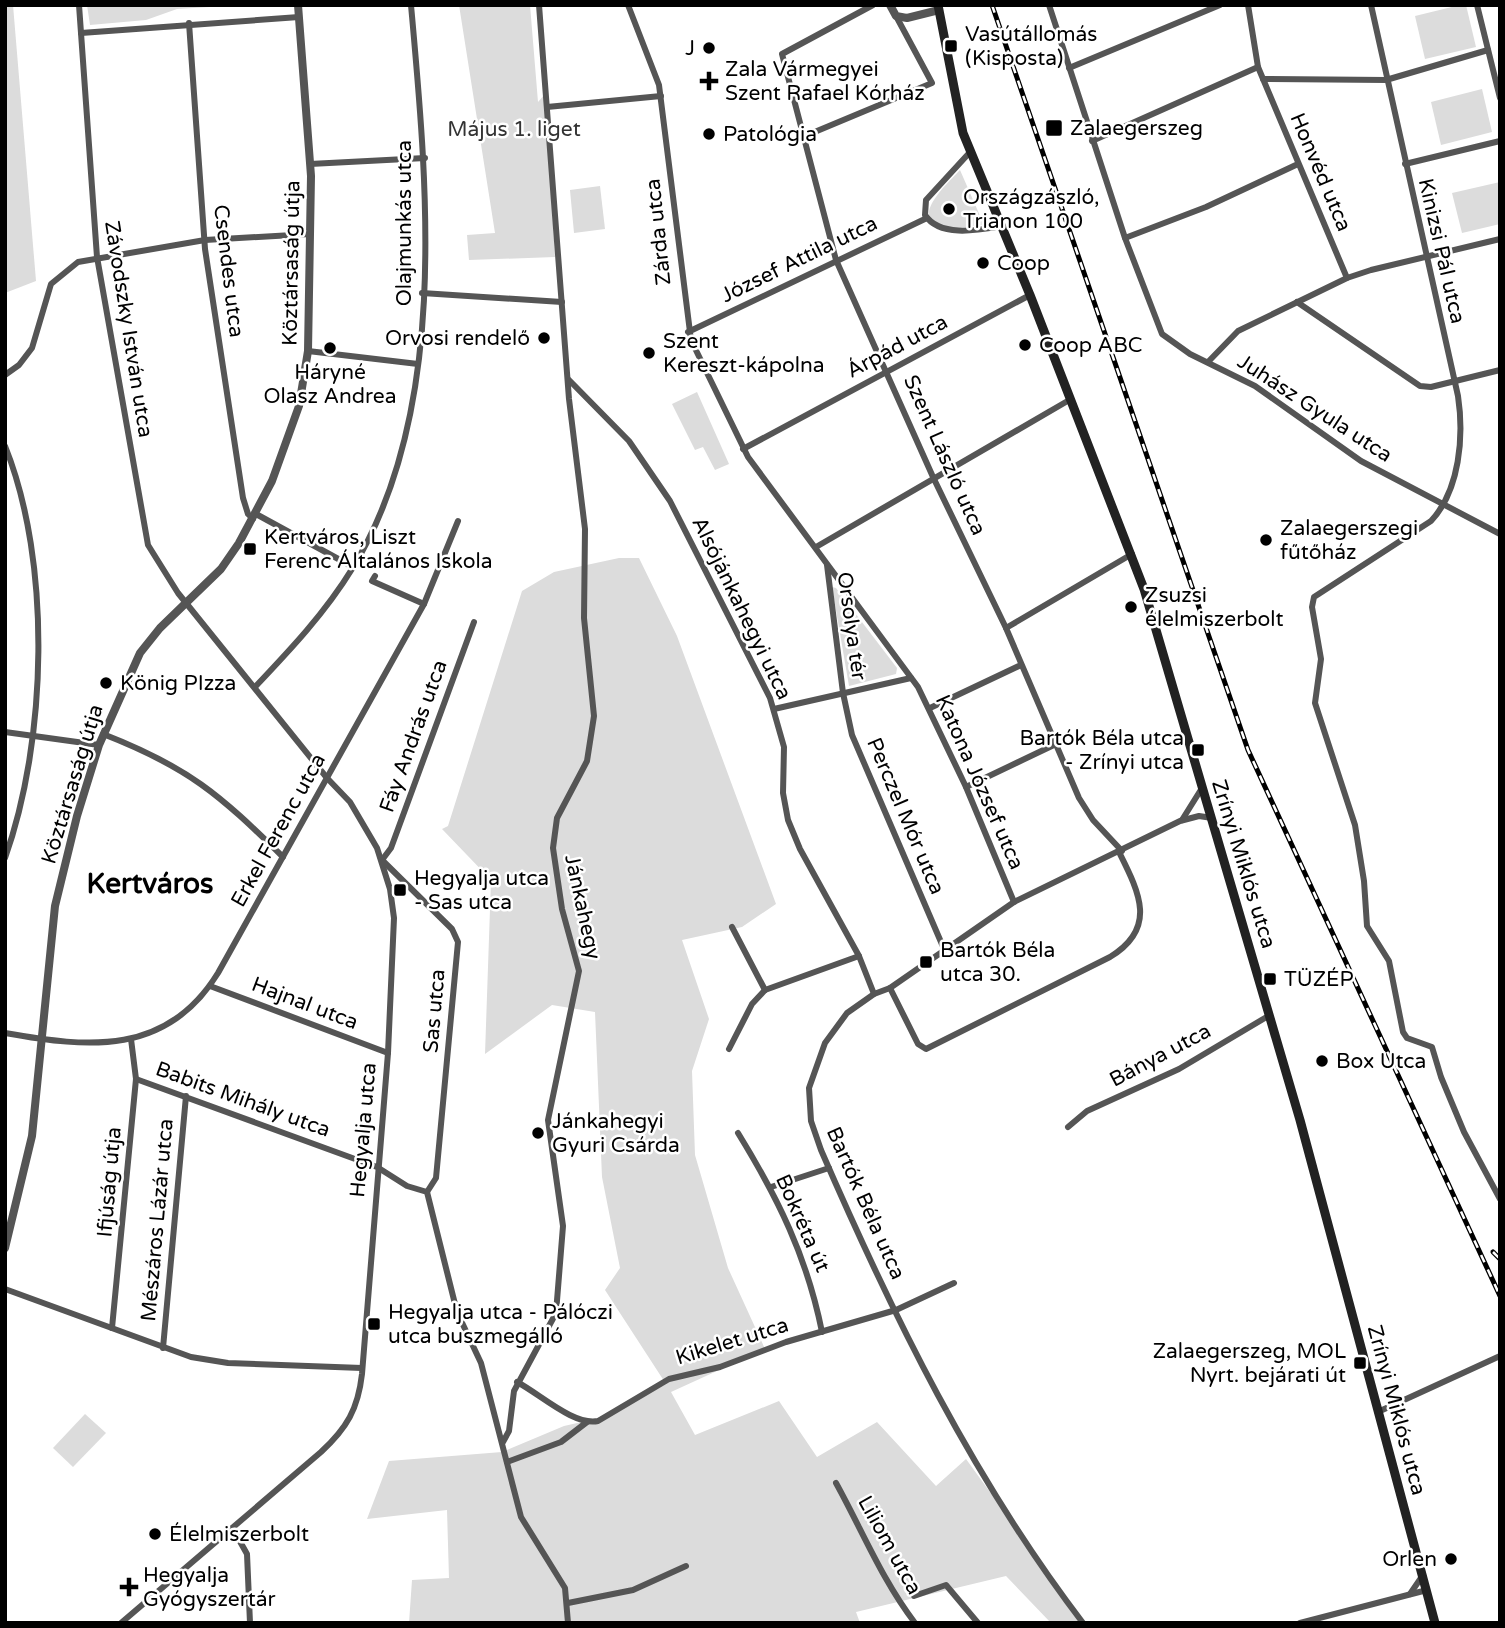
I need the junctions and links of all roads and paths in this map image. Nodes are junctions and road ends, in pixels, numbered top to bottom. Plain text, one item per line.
1 (79, 5) edge
2 (298, 5) edge
3 (411, 5) edge
4 (539, 5) edge
5 (628, 5) edge
6 (873, 5) edge
7 (890, 5) edge
8 (1049, 5) edge
9 (1220, 5) edge
10 (1248, 5) edge
11 (1371, 5) edge
12 (1477, 5) edge
13 (938, 8) edge
14 (896, 16) junction
15 (299, 17) junction
16 (190, 23) junction
17 (81, 33) junction
18 (1488, 50) junction
19 (1258, 67) junction
20 (1069, 68) junction
21 (1262, 79) junction
22 (1386, 80) junction
23 (661, 96) junction
24 (1500, 98) edge
25 (547, 107) junction
26 (805, 135) junction
27 (1092, 141) junction
28 (1500, 141) edge
29 (971, 151) junction
30 (425, 158) junction
31 (310, 164) junction
32 (1298, 164) junction
33 (1405, 164) junction
34 (926, 218) junction
35 (1003, 226) junction
36 (310, 234) junction
37 (1125, 238) junction
38 (1500, 239) edge
39 (205, 240) junction
40 (97, 257) junction
41 (1425, 257) junction
42 (836, 260) junction
43 (1348, 278) junction
44 (422, 293) junction
45 (1030, 295) junction
46 (562, 302) junction
47 (1297, 302) junction
48 (688, 332) junction
49 (308, 351) junction
50 (1208, 362) junction
51 (418, 364) junction
52 (1500, 370) edge
53 (887, 371) junction
54 (5, 375) edge
55 (569, 380) junction
56 (1455, 381) junction
57 (1071, 399) junction
58 (5, 446) edge
59 (743, 449) junction
60 (933, 477) junction
61 (1442, 504) junction
62 (254, 516) junction
63 (458, 521) dead end
64 (1500, 534) edge
65 (816, 547) junction
66 (1132, 554) junction
67 (826, 563) junction
68 (353, 567) junction
69 (375, 576) dead end
70 (187, 603) junction
71 (424, 604) junction
72 (474, 622) dead end
73 (1006, 628) junction
74 (1021, 664) junction
75 (911, 677) junction
76 (255, 687) junction
77 (844, 693) junction
78 (930, 708) junction
79 (774, 709) junction
80 (5, 732) edge
81 (103, 734) junction
82 (33, 735) junction
83 (1056, 744) junction
84 (99, 745) junction
85 (327, 778) junction
86 (1202, 786) junction
87 (966, 787) junction
88 (1212, 818) junction
89 (1180, 821) junction
90 (1120, 851) junction
91 (283, 857) junction
92 (5, 858) edge
93 (382, 860) junction
94 (1014, 902) junction
95 (732, 927) dead end
96 (944, 949) junction
97 (859, 956) junction
98 (210, 986) junction
99 (890, 988) junction
100 (765, 990) junction
101 (873, 994) junction
102 (1270, 1015) junction
103 (5, 1033) edge
104 (40, 1039) junction
105 (131, 1039) junction
106 (729, 1049) dead end
107 (388, 1052) junction
108 (135, 1079) junction
109 (186, 1096) junction
110 (1068, 1126) dead end
111 (737, 1133) dead end
112 (377, 1167) junction
113 (829, 1168) junction
114 (771, 1187) junction
115 (427, 1192) junction
116 (1500, 1199) edge
117 (5, 1248) edge
118 (954, 1283) dead end
119 (5, 1289) edge
120 (896, 1311) junction
121 (112, 1328) junction
122 (822, 1332) junction
123 (163, 1348) junction
124 (1500, 1356) edge
125 (362, 1368) junction
126 (517, 1382) junction
127 (1380, 1411) junction
128 (587, 1422) junction
129 (503, 1442) junction
130 (507, 1462) junction
131 (836, 1483) dead end
132 (233, 1529) junction
133 (686, 1566) dead end
134 (1423, 1574) junction
135 (1427, 1590) junction
136 (1408, 1595) junction
137 (914, 1596) dead end
138 (568, 1603) junction
139 (121, 1623) edge
140 (250, 1623) edge
141 (568, 1623) edge
142 (915, 1623) edge
143 (978, 1623) edge
144 (1083, 1623) edge
145 (1300, 1623) edge
146 (1435, 1623) edge

1 - 17 street, Závodszky István utca
2 - 15 street, Köztársaság útja
3 - 30 street, Olajmunkás utca
4 - 25 street, Jánkahegy
5 - 23 street, Zárda utca
6 - 26 street, Szent László utca
7 - 14 street
8 - 20 street, Juhász Gyula utca
9 - 20 street
10 - 19 street, Honvéd utca
11 - 22 street, Kinizsi Pál utca
12 - 18 street
13 - 14 street
13 - 29 main road, Zrínyi Miklós utca
14 - 26 street
15 - 16 street
15 - 31 street, Köztársaság útja
16 - 17 street
16 - 39 street, Csendes utca
17 - 40 street, Závodszky István utca
18 - 22 street, Honvéd utca
18 - 24 street
19 - 21 street, Honvéd utca
19 - 27 street
20 - 27 street, Juhász Gyula utca
21 - 22 street, Honvéd utca
21 - 32 street, Honvéd utca
22 - 33 street, Kinizsi Pál utca
23 - 25 street
23 - 48 street, Zárda utca
25 - 46 street, Jánkahegy
26 - 42 street, Szent László utca
27 - 37 street, Juhász Gyula utca
28 - 33 street
29 - 34 street
29 - 35 main road, Zrínyi Miklós utca
30 - 31 street
30 - 44 street, Olajmunkás utca
31 - 36 street, Köztársaság útja
32 - 37 street
32 - 43 street, Honvéd utca
33 - 41 street, Kinizsi Pál utca
34 - 35 street
34 - 42 street, József Attila utca
35 - 45 main road, Zrínyi Miklós utca
36 - 39 street
36 - 49 street, Köztársaság útja
37 - 50 street, Juhász Gyula utca
38 - 41 street
39 - 40 street
39 - 62 street, Csendes utca
40 - 54 street
40 - 70 street, Závodszky István utca
41 - 43 street
41 - 56 street, Kinizsi Pál utca
42 - 48 street, József Attila utca
42 - 53 street, Szent László utca
43 - 47 street
44 - 46 street
44 - 51 street, Olajmunkás utca
45 - 53 street, Árpád utca
45 - 57 main road, Zrínyi Miklós utca
46 - 55 street, Jánkahegy
47 - 50 street
47 - 56 street
48 - 59 street, Zárda utca
49 - 51 street
49 - 62 street, Köztársaság útja
50 - 61 street, Juhász Gyula utca
51 - 68 street, Olajmunkás utca
52 - 56 street
53 - 59 street, Árpád utca
53 - 60 street, Szent László utca
55 - 79 street, Alsójánkahegyi utca
55 - 126 street, Jánkahegy
56 - 61 street, Kinizsi Pál utca
57 - 60 street
57 - 66 main road, Zrínyi Miklós utca
58 - 82 street
59 - 65 street, Orsolya tér
60 - 65 street
60 - 73 street, Szent László utca
61 - 64 street, Juhász Gyula utca
61 - 116 street, Kinizsi Pál utca
62 - 68 street
62 - 70 street, Köztársaság útja
63 - 71 street, Erkel Ferenc utca
65 - 67 street, Orsolya tér
66 - 73 street
66 - 86 main road, Zrínyi Miklós utca
67 - 75 street, Orsolya tér
67 - 77 street, Orsolya tér
68 - 76 street, Olajmunkás utca
69 - 71 street
70 - 76 street, Hegyalja utca
70 - 81 street, Köztársaság útja
71 - 85 street, Erkel Ferenc utca
72 - 93 street, Fáy András utca
73 - 74 street, Szent László utca
74 - 78 street
74 - 83 street, Szent László utca
75 - 77 street, Orsolya tér
75 - 78 street, Katona József utca
76 - 85 street, Hegyalja utca
77 - 79 street, Orsolya tér
77 - 96 street, Perczel Mór utca
78 - 87 street, Katona József utca
79 - 97 street, Alsójánkahegyi utca
80 - 82 street
81 - 84 street, Köztársaság útja
81 - 91 street
82 - 84 street
82 - 92 street
83 - 87 street
83 - 90 street, Szent László utca
84 - 104 street, Köztársaság útja
85 - 91 street, Erkel Ferenc utca
85 - 93 street, Hegyalja utca
86 - 88 main road, Zrínyi Miklós utca
86 - 89 street
87 - 94 street, Katona József utca
88 - 89 street
88 - 102 main road, Zrínyi Miklós utca
89 - 90 street, Bartók Béla utca
90 - 94 street, Bartók Béla utca
90 - 99 street, Szent László utca
91 - 98 street, Erkel Ferenc utca
93 - 107 street, Hegyalja utca
93 - 115 street, Sas utca
94 - 96 street, Bartók Béla utca
95 - 100 street
96 - 99 street, Bartók Béla utca
97 - 100 street
97 - 101 street, Alsójánkahegyi utca
98 - 105 street, Erkel Ferenc utca
98 - 107 street, Hajnal utca
99 - 101 street, Bartók Béla utca
100 - 106 street
101 - 113 street, Bartók Béla utca
102 - 110 street, Bánya utca
102 - 127 main road, Zrínyi Miklós utca
103 - 104 street, Erkel Ferenc utca
104 - 105 street, Erkel Ferenc utca
104 - 117 street, Köztársaság útja
105 - 108 street, Ifjúság útja
107 - 112 street, Hegyalja utca
108 - 109 street, Babits Mihály utca
108 - 121 street, Ifjúság útja
109 - 112 street, Babits Mihály utca
109 - 123 street, Mészáros Lázár utca
111 - 114 street, Bokréta út
112 - 115 street
112 - 125 street, Hegyalja utca
113 - 114 street
113 - 120 street, Bartók Béla utca
114 - 122 street, Bokréta út
115 - 129 street
118 - 120 street, Kikelet utca
119 - 121 street
120 - 122 street, Kikelet utca
120 - 144 street, Bartók Béla utca
121 - 123 street
122 - 128 street, Kikelet utca
123 - 125 street
124 - 127 street
125 - 132 street, Hegyalja utca
126 - 128 street
126 - 129 street
127 - 134 main road, Zrínyi Miklós utca
128 - 130 street, Kikelet utca
129 - 130 street
130 - 138 street
131 - 142 street, Liliom utca
132 - 139 street, Hegyalja utca
132 - 140 street
133 - 138 street
134 - 135 main road, Zrínyi Miklós utca
134 - 136 street
135 - 136 street
135 - 146 main road, Zrínyi Miklós utca
136 - 145 street
137 - 143 street
138 - 141 street

